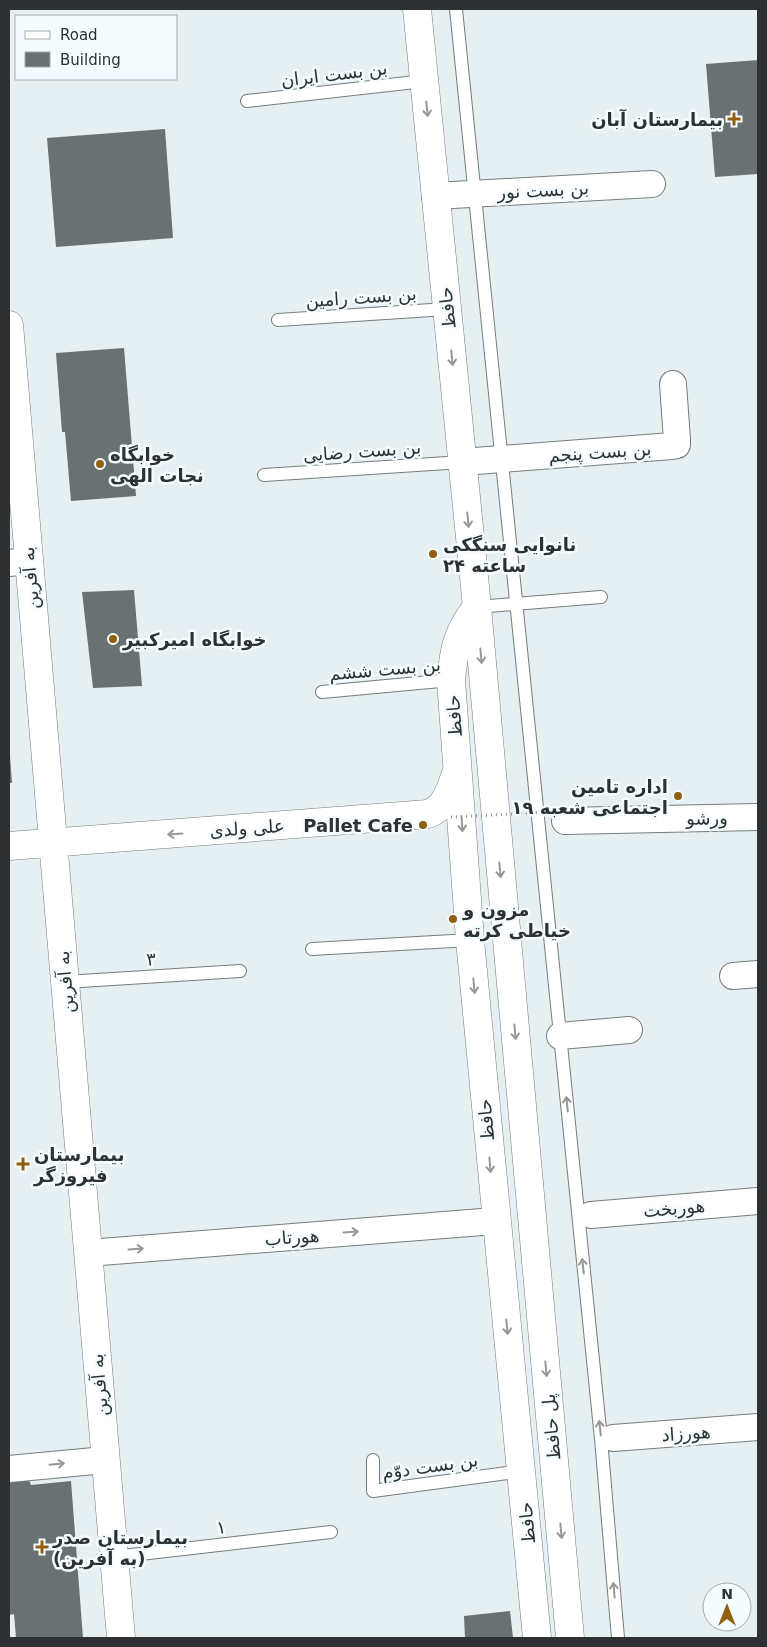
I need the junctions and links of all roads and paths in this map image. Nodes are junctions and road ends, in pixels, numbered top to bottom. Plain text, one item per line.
1 (417, 9) edge
2 (456, 9) edge
3 (424, 81) junction
4 (247, 101) dead end
5 (652, 184) dead end
6 (474, 194) junction
7 (435, 196) junction
8 (447, 308) junction
9 (278, 320) dead end
10 (9, 325) edge
11 (10, 355) edge
12 (673, 384) dead end
13 (502, 459) junction
14 (462, 462) junction
15 (264, 475) dead end
16 (19, 562) edge
17 (601, 597) dead end
18 (516, 604) junction
19 (476, 607) junction
20 (451, 680) junction
21 (322, 692) dead end
22 (458, 768) junction
23 (451, 817) dead end
24 (557, 817) joint
25 (758, 817) edge
26 (53, 843) junction
27 (9, 846) edge
28 (470, 940) junction
29 (312, 949) dead end
30 (240, 971) dead end
31 (65, 982) junction
32 (629, 1030) dead end
33 (560, 1036) junction
34 (758, 1201) edge
35 (591, 1215) dead end
36 (532, 1216) joint
37 (495, 1221) junction
38 (88, 1253) junction
39 (758, 1427) edge
40 (613, 1438) dead end
41 (105, 1460) junction
42 (373, 1460) dead end
43 (9, 1469) edge
44 (522, 1471) junction
45 (331, 1532) dead end
46 (114, 1557) junction
47 (120, 1638) edge
48 (537, 1638) edge
49 (570, 1638) edge
50 (618, 1638) edge

1 - 3 main road, حافظ
2 - 6 lane
3 - 4 lane, بن بست ایران
3 -> 7 main road, حافظ
5 - 6 street, بن بست نور
6 - 7 street, بن بست نور
6 - 13 lane
7 - 8 main road, حافظ
8 - 9 lane, بن بست رامین
8 -> 14 main road, حافظ
10 - 11 main road, به آفرین
11 - 16 main road, به آفرین
12 - 13 street, بن بست پنجم
13 - 14 street, بن بست پنجم
13 - 18 lane
14 - 15 lane, بن بست رضایی
14 -> 19 main road, حافظ
16 - 26 main road, به آفرین
17 - 18 lane
18 - 19 lane
18 - 33 lane
19 - 20 main road, حافظ
19 -> 36 main road, حافظ
20 - 21 lane, بن بست ششم
20 - 22 main road, حافظ
22 -> 26 main road, علی ولدی
22 -> 28 main road, حافظ
23 - 24 path, bridge
24 - 25 street, ورشو
26 - 27 main road, علی ولدی
26 - 31 main road, به آفرین
28 - 29 lane
28 -> 37 main road, حافظ
30 - 31 lane, ۳
31 - 38 main road, به آفرین
32 - 33 street
50 -> 33 lane
34 - 35 street, هوربخت
36 -> 49 main road, پل حافظ
38 -> 37 street, هورتاب
37 -> 44 main road, حافظ
38 - 41 main road, به آفرین
39 - 40 street, هورزاد
43 -> 41 street
41 - 46 main road, به آفرین
42 - 44 lane, بن بست دوّم
44 - 48 main road, حافظ
45 - 46 lane, ۱
46 - 47 main road, به آفرین

